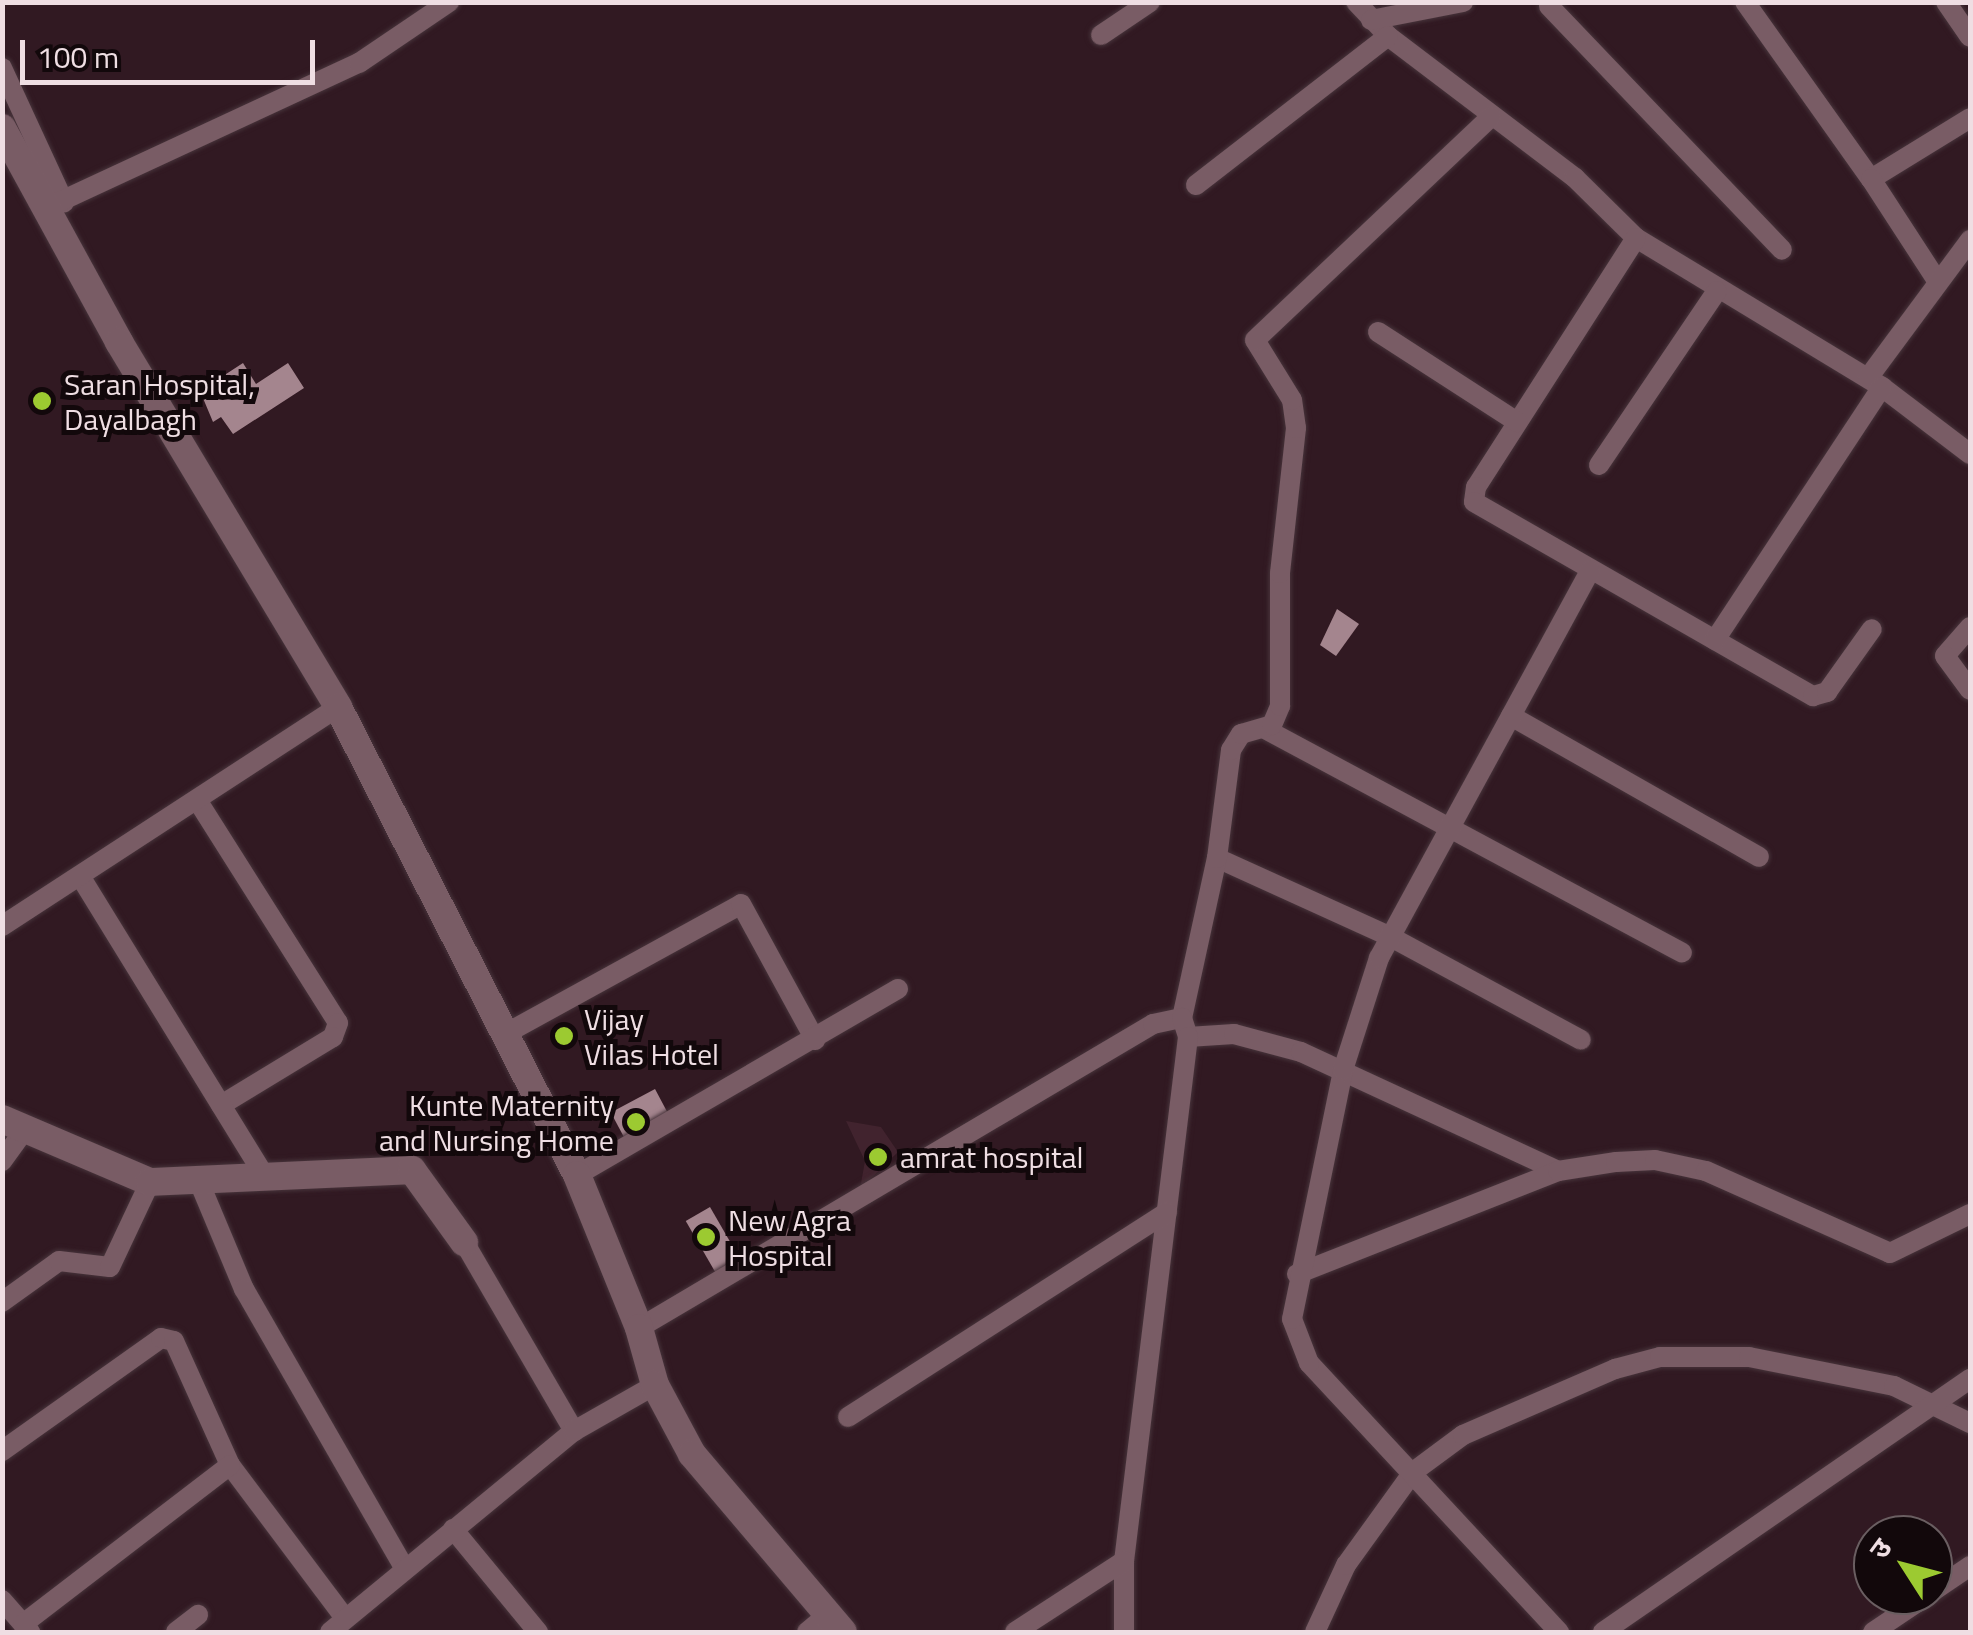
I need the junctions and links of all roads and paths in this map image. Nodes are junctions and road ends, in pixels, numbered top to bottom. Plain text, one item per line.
1 (449, 2) edge
2 (1150, 2) edge
3 (1356, 2) edge
4 (1464, 2) edge
5 (1528, 2) edge
6 (1745, 2) edge
7 (1946, 2) edge
8 (1553, 4) edge
9 (1371, 20) junction
10 (1100, 35) dead end
11 (1388, 36) junction
12 (1970, 37) edge
13 (2, 68) edge
14 (1491, 117) junction
15 (1970, 118) edge
16 (2, 128) edge
17 (1871, 179) junction
18 (1196, 185) dead end
19 (55, 205) junction
20 (1636, 238) junction
21 (1970, 240) edge
22 (1782, 250) dead end
23 (1936, 279) junction
24 (1717, 291) junction
25 (1378, 332) dead end
26 (1875, 382) junction
27 (1517, 422) junction
28 (1970, 454) edge
29 (1599, 465) dead end
30 (1590, 571) junction
31 (1970, 627) edge
32 (1872, 629) dead end
33 (1715, 640) junction
34 (1970, 690) edge
35 (338, 706) junction
36 (1511, 716) junction
37 (1266, 728) junction
38 (199, 803) junction
39 (1448, 830) junction
40 (1758, 856) dead end
41 (1217, 858) junction
42 (80, 876) junction
43 (2, 926) edge
44 (1389, 936) junction
45 (1682, 953) dead end
46 (898, 990) dead end
47 (1185, 1028) junction
48 (505, 1034) junction
49 (815, 1040) junction
50 (1581, 1040) dead end
51 (1342, 1070) junction
52 (221, 1105) junction
53 (13, 1125) edge
54 (2, 1161) edge
55 (1558, 1171) junction
56 (263, 1173) junction
57 (577, 1174) junction
58 (150, 1182) junction
59 (200, 1184) junction
60 (1168, 1212) junction
61 (1970, 1214) edge
62 (464, 1242) joint
63 (1298, 1274) junction
64 (2, 1302) edge
65 (639, 1328) junction
66 (1970, 1379) edge
67 (655, 1386) junction
68 (1936, 1402) junction
69 (848, 1417) dead end
70 (1970, 1423) edge
71 (574, 1431) junction
72 (2, 1451) edge
73 (230, 1465) junction
74 (1413, 1472) junction
75 (453, 1530) junction
76 (1124, 1561) junction
77 (405, 1568) junction
78 (2, 1600) edge
79 (198, 1615) dead end
80 (1898, 1615) edge
81 (338, 1625) edge
82 (826, 1627) edge
83 (27, 1628) edge
84 (176, 1632) edge
85 (538, 1632) edge
86 (1015, 1632) edge
87 (1124, 1632) edge
88 (1315, 1632) edge
89 (1559, 1632) edge
90 (1603, 1632) edge
91 (1873, 1632) edge

1 - 19 street
2 - 10 street
3 - 9 street
4 - 9 street
5 - 8 street
6 - 17 street
7 - 12 street
8 - 22 street
9 - 11 street
11 - 14 street
11 - 18 street
13 - 19 street
14 - 20 street
14 - 37 street
15 - 17 street
16 - 19 street
17 - 23 street
19 - 35 street
20 - 24 street
20 - 27 street
21 - 23 street
23 - 26 street
24 - 26 street
24 - 29 street
25 - 27 street
26 - 28 street
26 - 33 street
27 - 30 street
30 - 33 street
30 - 36 street
31 - 34 street
32 - 33 street
35 - 38 street
35 - 48 street
36 - 39 street
36 - 40 street
37 - 39 street
37 - 41 street
38 - 42 street
38 - 52 street
39 - 44 street
39 - 45 street
41 - 44 street
41 - 47 street
42 - 43 street
42 - 52 street
44 - 50 street
44 - 51 street
46 - 49 street
47 - 51 street
47 - 60 street
47 - 65 street
48 - 49 street
48 - 57 street
49 - 57 street
51 - 55 street
51 - 63 street
52 - 56 street
53 - 54 street
53 - 58 street
55 - 61 street
55 - 63 street
56 - 59 street
56 - 62 street
57 - 65 street
58 - 59 street
58 - 64 street
59 - 77 street
60 - 69 street
60 - 76 street
62 - 71 street
63 - 74 street
65 - 67 street
66 - 68 street
67 - 71 street
67 - 82 street
68 - 70 street
68 - 74 street
68 - 90 street
71 - 75 street
72 - 73 street
73 - 81 street
73 - 83 street
74 - 88 street
74 - 89 street
75 - 77 street
75 - 85 street
76 - 86 street
76 - 87 street
77 - 81 street
78 - 83 street
79 - 84 street
80 - 91 street

